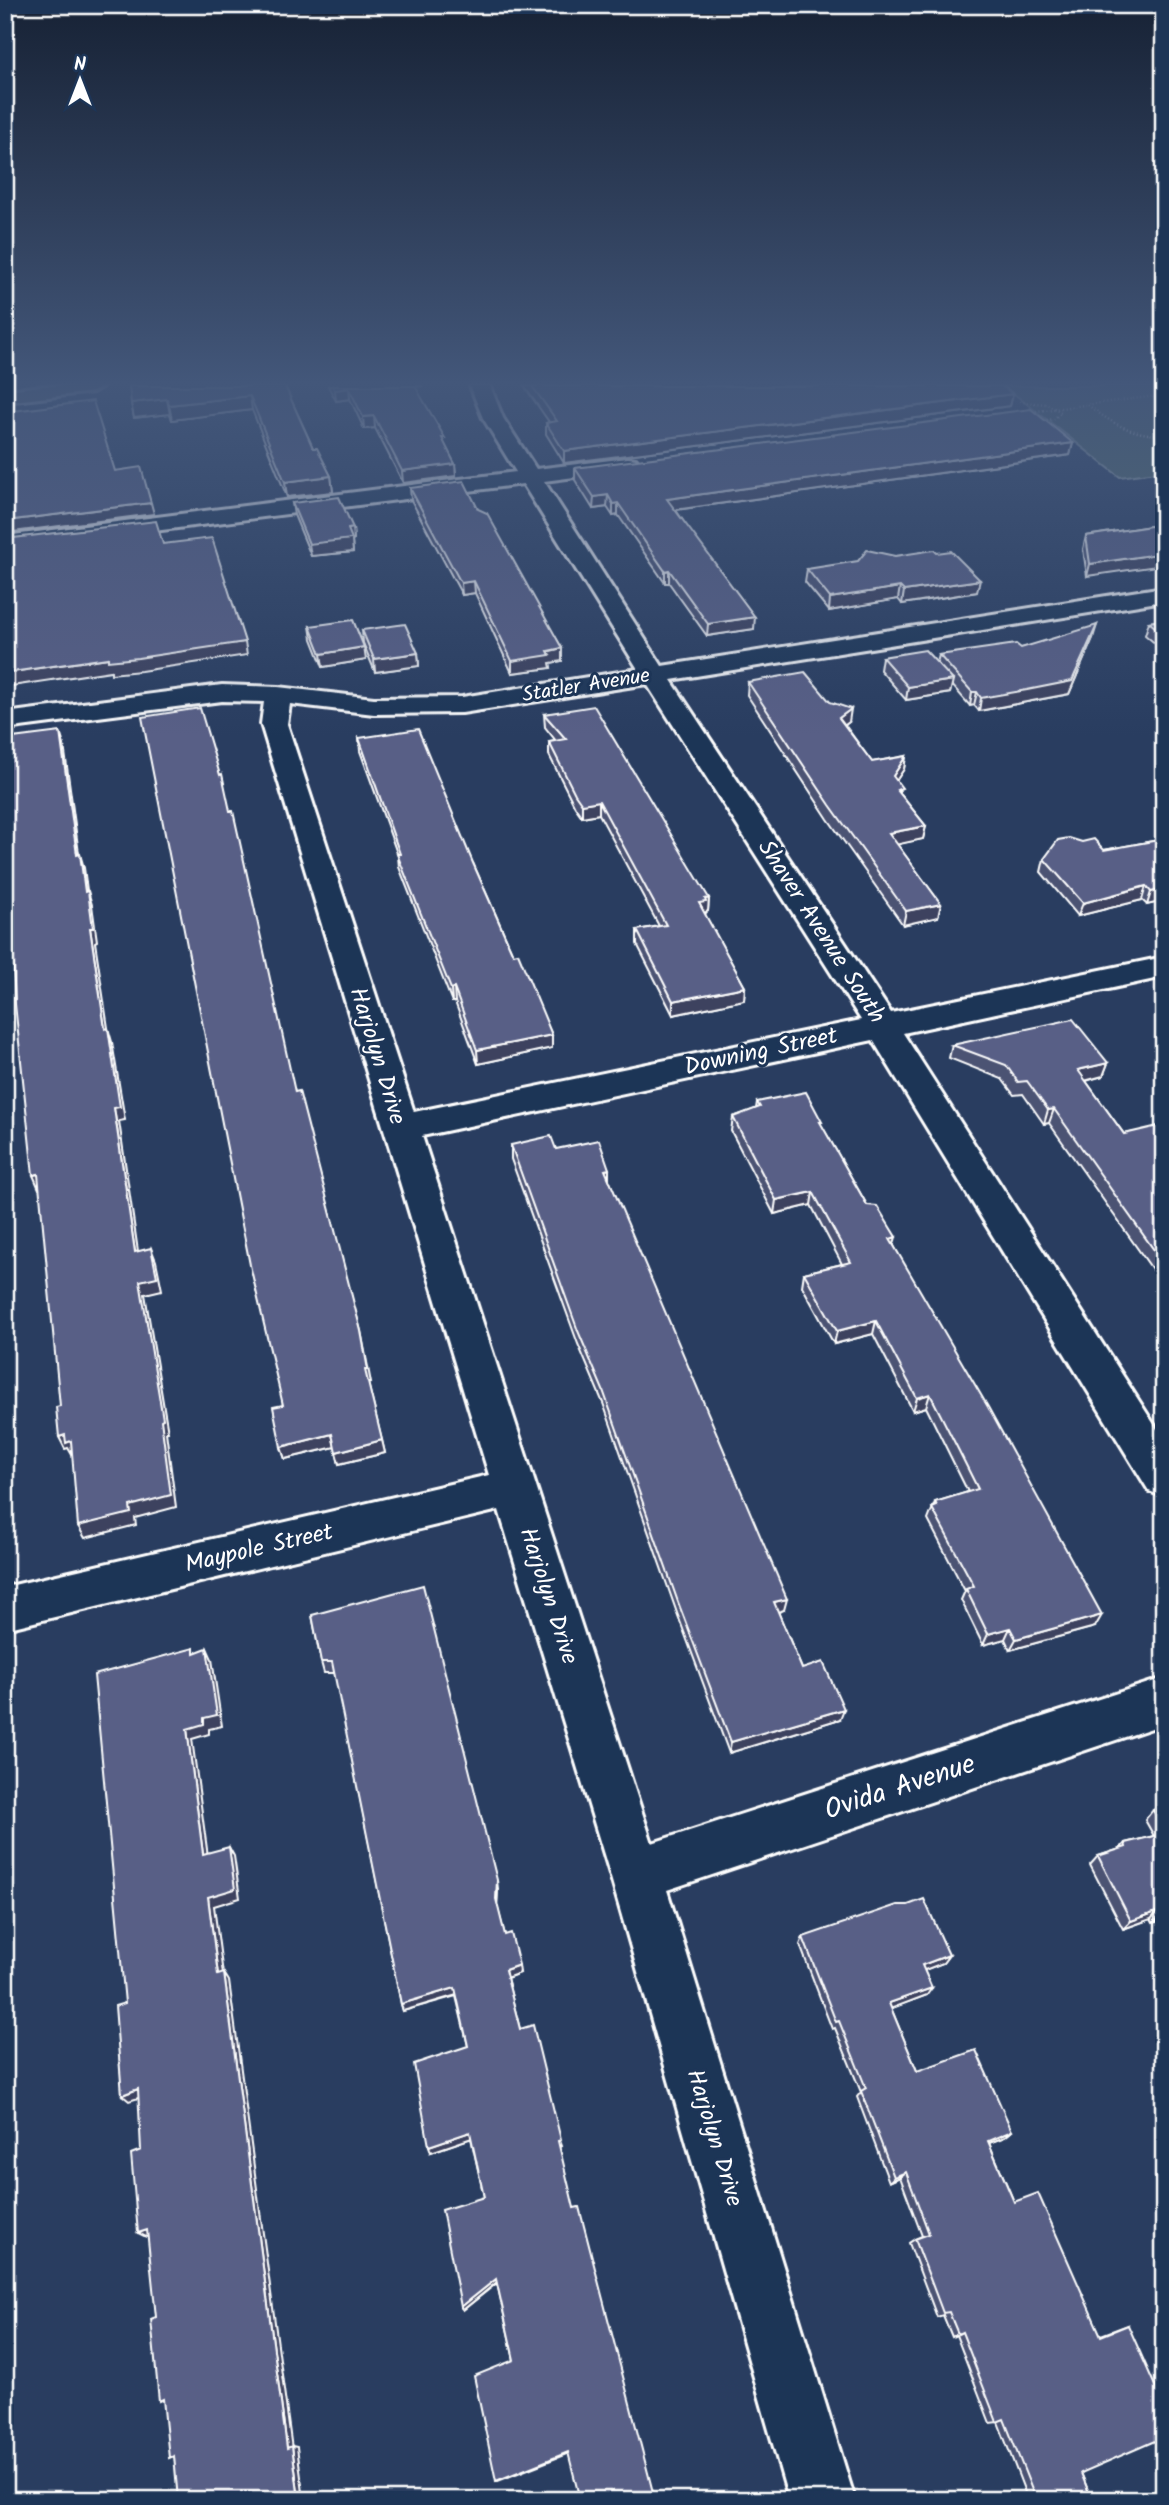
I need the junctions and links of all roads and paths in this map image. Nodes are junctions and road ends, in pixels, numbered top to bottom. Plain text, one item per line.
1 (325, 503) edge
2 (547, 503) edge
3 (5, 543) edge
4 (1164, 594) edge
5 (654, 674) junction
6 (278, 695) junction
7 (5, 721) edge
8 (1164, 967) edge
9 (882, 1026) junction
10 (400, 1128) junction
11 (1164, 1478) edge
12 (513, 1488) junction
13 (5, 1608) edge
14 (1164, 1701) edge
15 (636, 1874) junction
16 (822, 2500) edge

1 - 3 street
2 - 5 street, Shaver Avenue South
4 - 5 street, Statler Avenue
5 - 6 street, Statler Avenue
5 - 9 street, Shaver Avenue South
6 - 7 street, Statler Avenue
6 - 10 street, Harjolyn Drive
8 - 9 street, Downing Street
9 - 10 street, Downing Street
9 - 11 street, Shaver Avenue South
10 - 12 street, Harjolyn Drive
12 - 13 street, Maypole Street
12 - 15 street, Harjolyn Drive
14 - 15 street, Ovida Avenue
15 - 16 street, Harjolyn Drive

